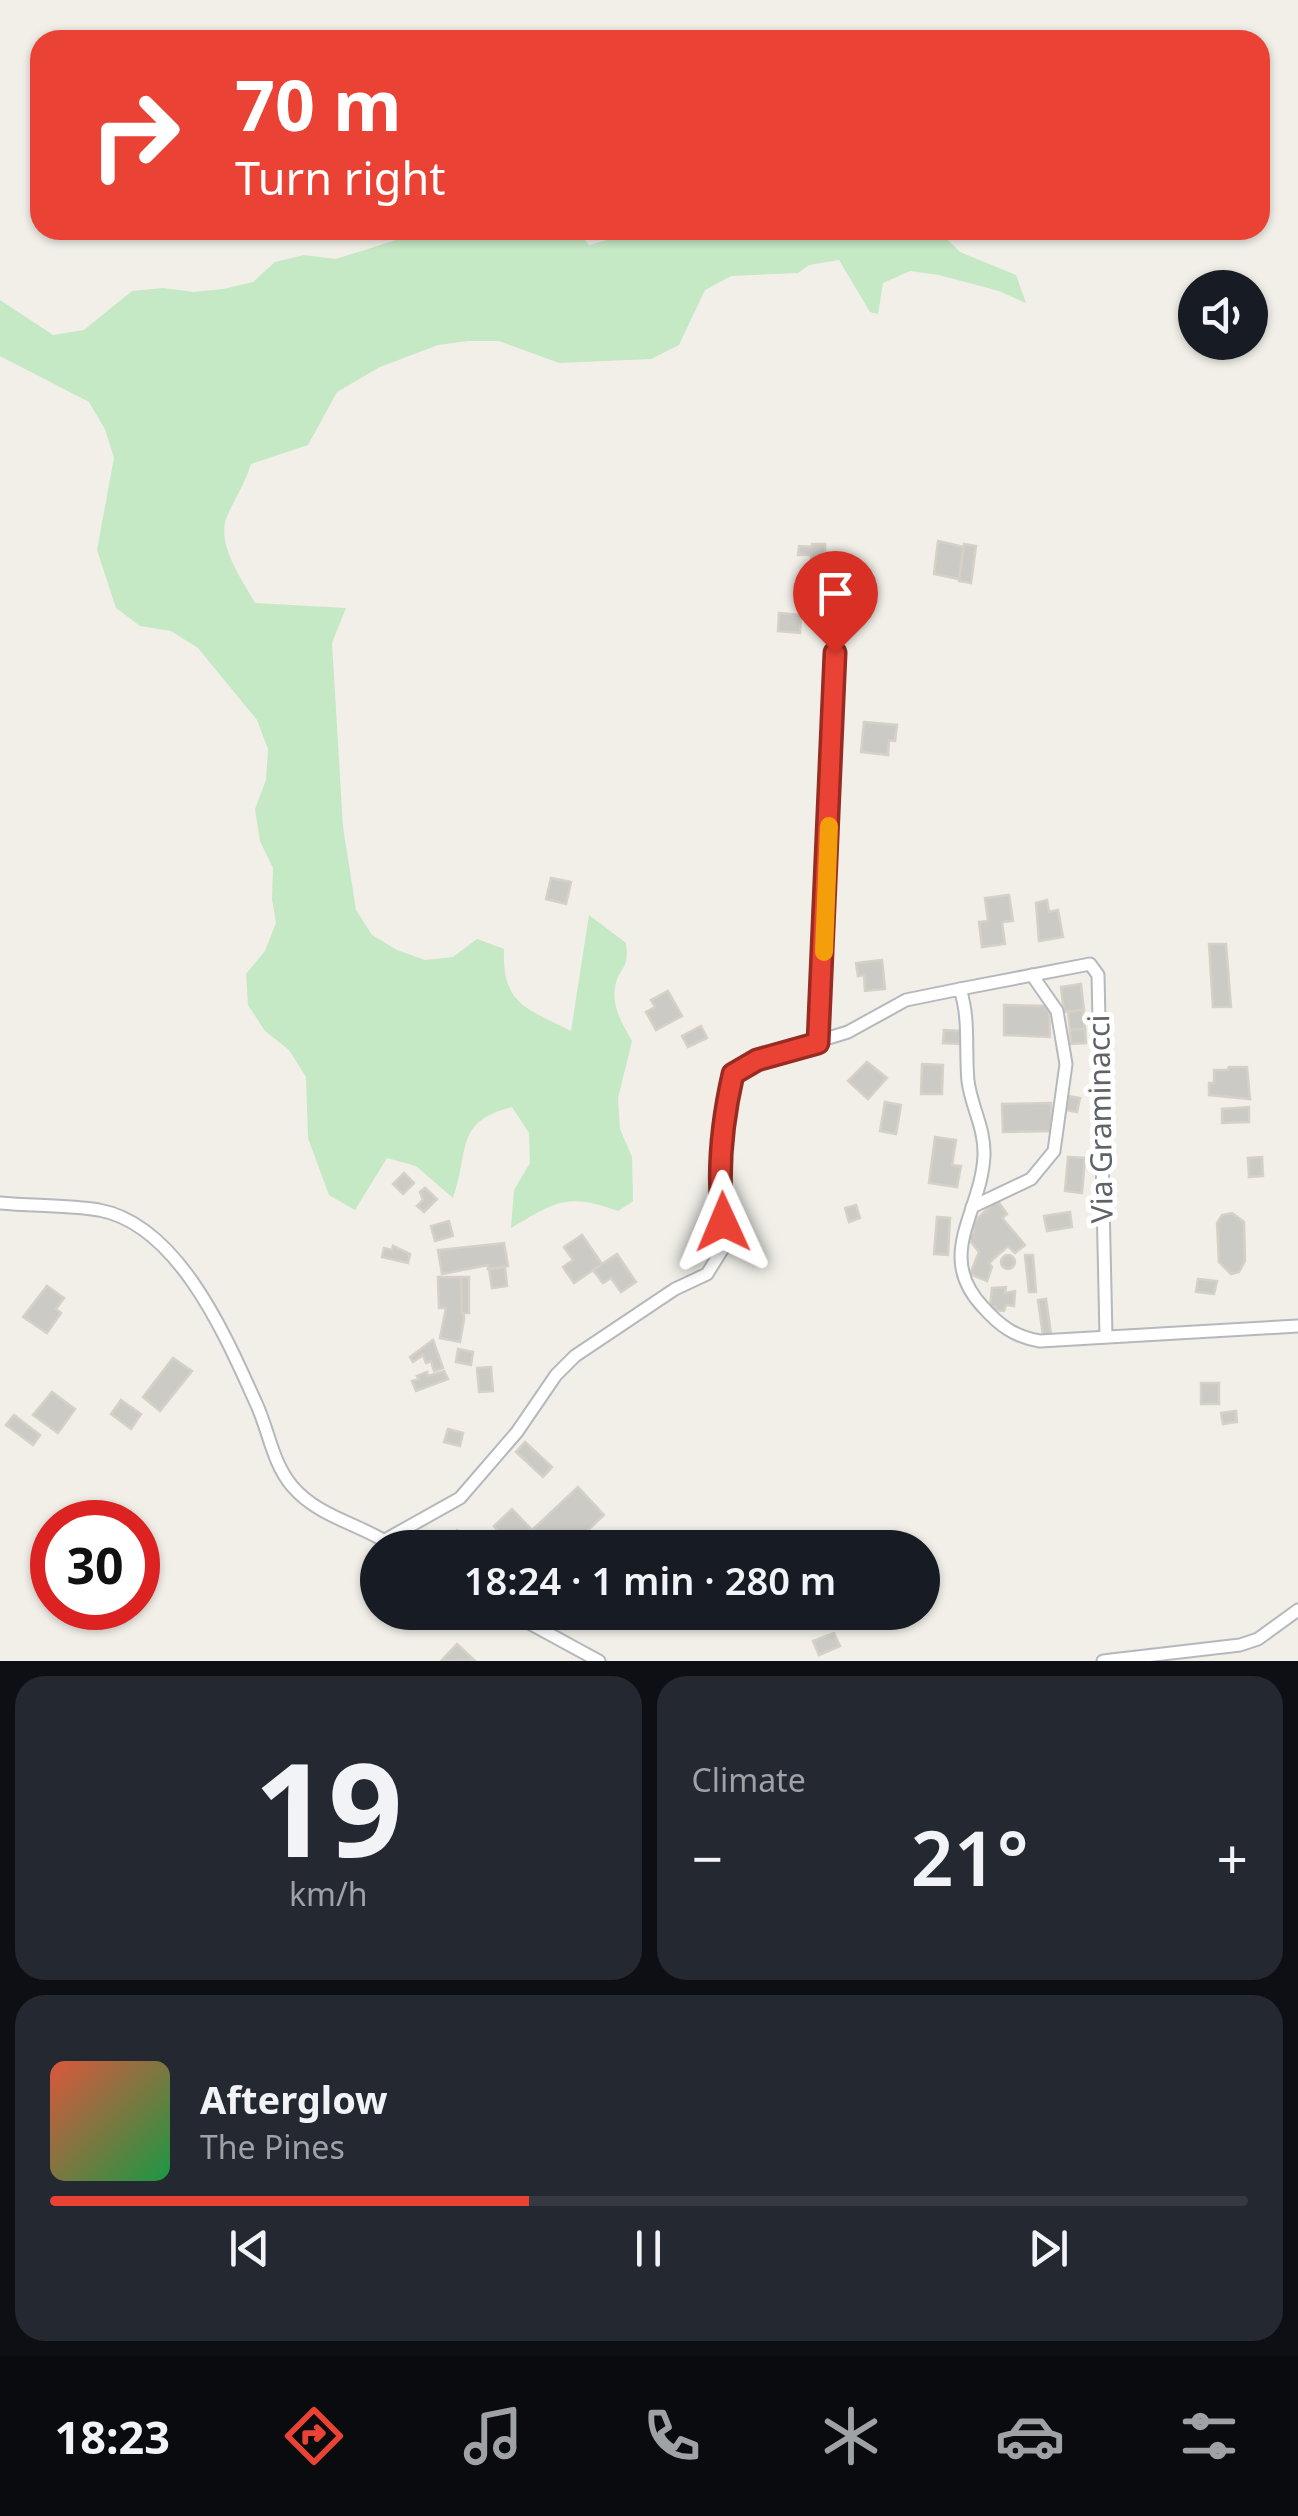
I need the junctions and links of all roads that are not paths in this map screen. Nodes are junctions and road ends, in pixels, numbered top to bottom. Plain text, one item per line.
1 (835, 653) dead end
2 (1032, 975) junction
3 (960, 989) junction
4 (818, 1043) junction
5 (0, 1204) edge
6 (972, 1207) junction
7 (1298, 1326) edge
8 (1106, 1336) junction
9 (362, 1530) edge
10 (412, 1530) edge
11 (1298, 1610) edge
12 (542, 1630) edge
13 (599, 1661) edge
14 (1103, 1661) edge

1 - 4 street
2 - 3 street, Via Graminacci
2 - 6 street, Via Graminacci
2 - 8 street, Via Graminacci
3 - 4 street, Via Graminacci
3 - 6 street
4 - 10 street, Via Graminacci
5 - 9 street
6 - 8 street
7 - 8 street
11 - 14 street
12 - 13 street

